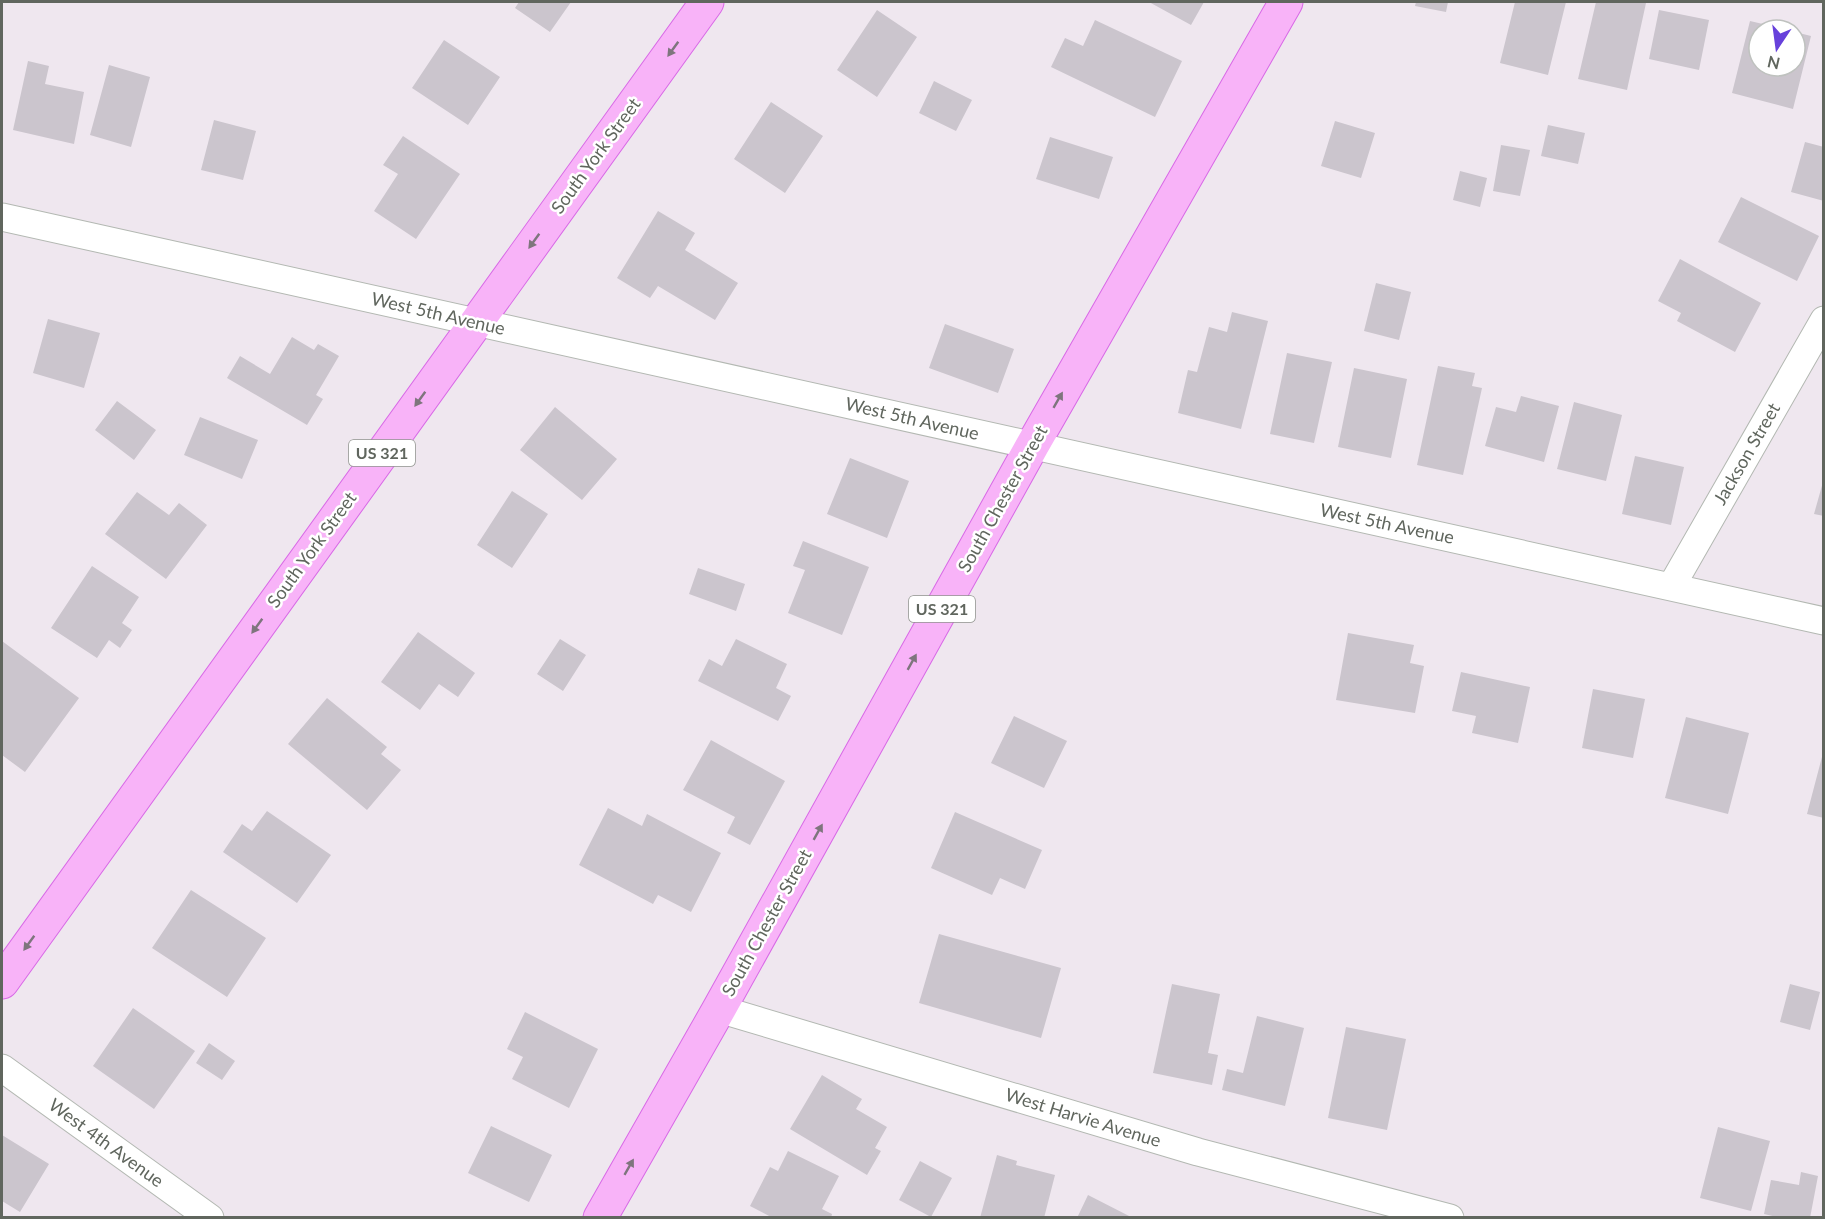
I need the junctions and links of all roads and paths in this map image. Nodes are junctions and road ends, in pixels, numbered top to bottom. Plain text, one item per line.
1 (707, 2) edge
2 (1286, 2) edge
3 (2, 217) edge
4 (1824, 320) edge
5 (476, 322) junction
6 (1032, 446) junction
7 (1671, 587) junction
8 (1824, 621) edge
9 (2, 982) edge
10 (719, 1009) junction
11 (2, 1068) edge
12 (210, 1218) edge
13 (600, 1218) edge
14 (1450, 1218) edge

1 -> 5 main road, South York Street / US 321
6 -> 2 main road, South Chester Street / US 321
3 - 5 street, West 5th Avenue
4 - 7 street, Jackson Street
5 - 6 street, West 5th Avenue
5 -> 9 main road, South York Street / US 321
6 - 7 street, West 5th Avenue
10 -> 6 main road, South Chester Street / US 321
7 - 8 street, West 5th Avenue
13 -> 10 main road, South Chester Street / US 321
10 - 14 street, West Harvie Avenue
11 - 12 street, West 4th Avenue

